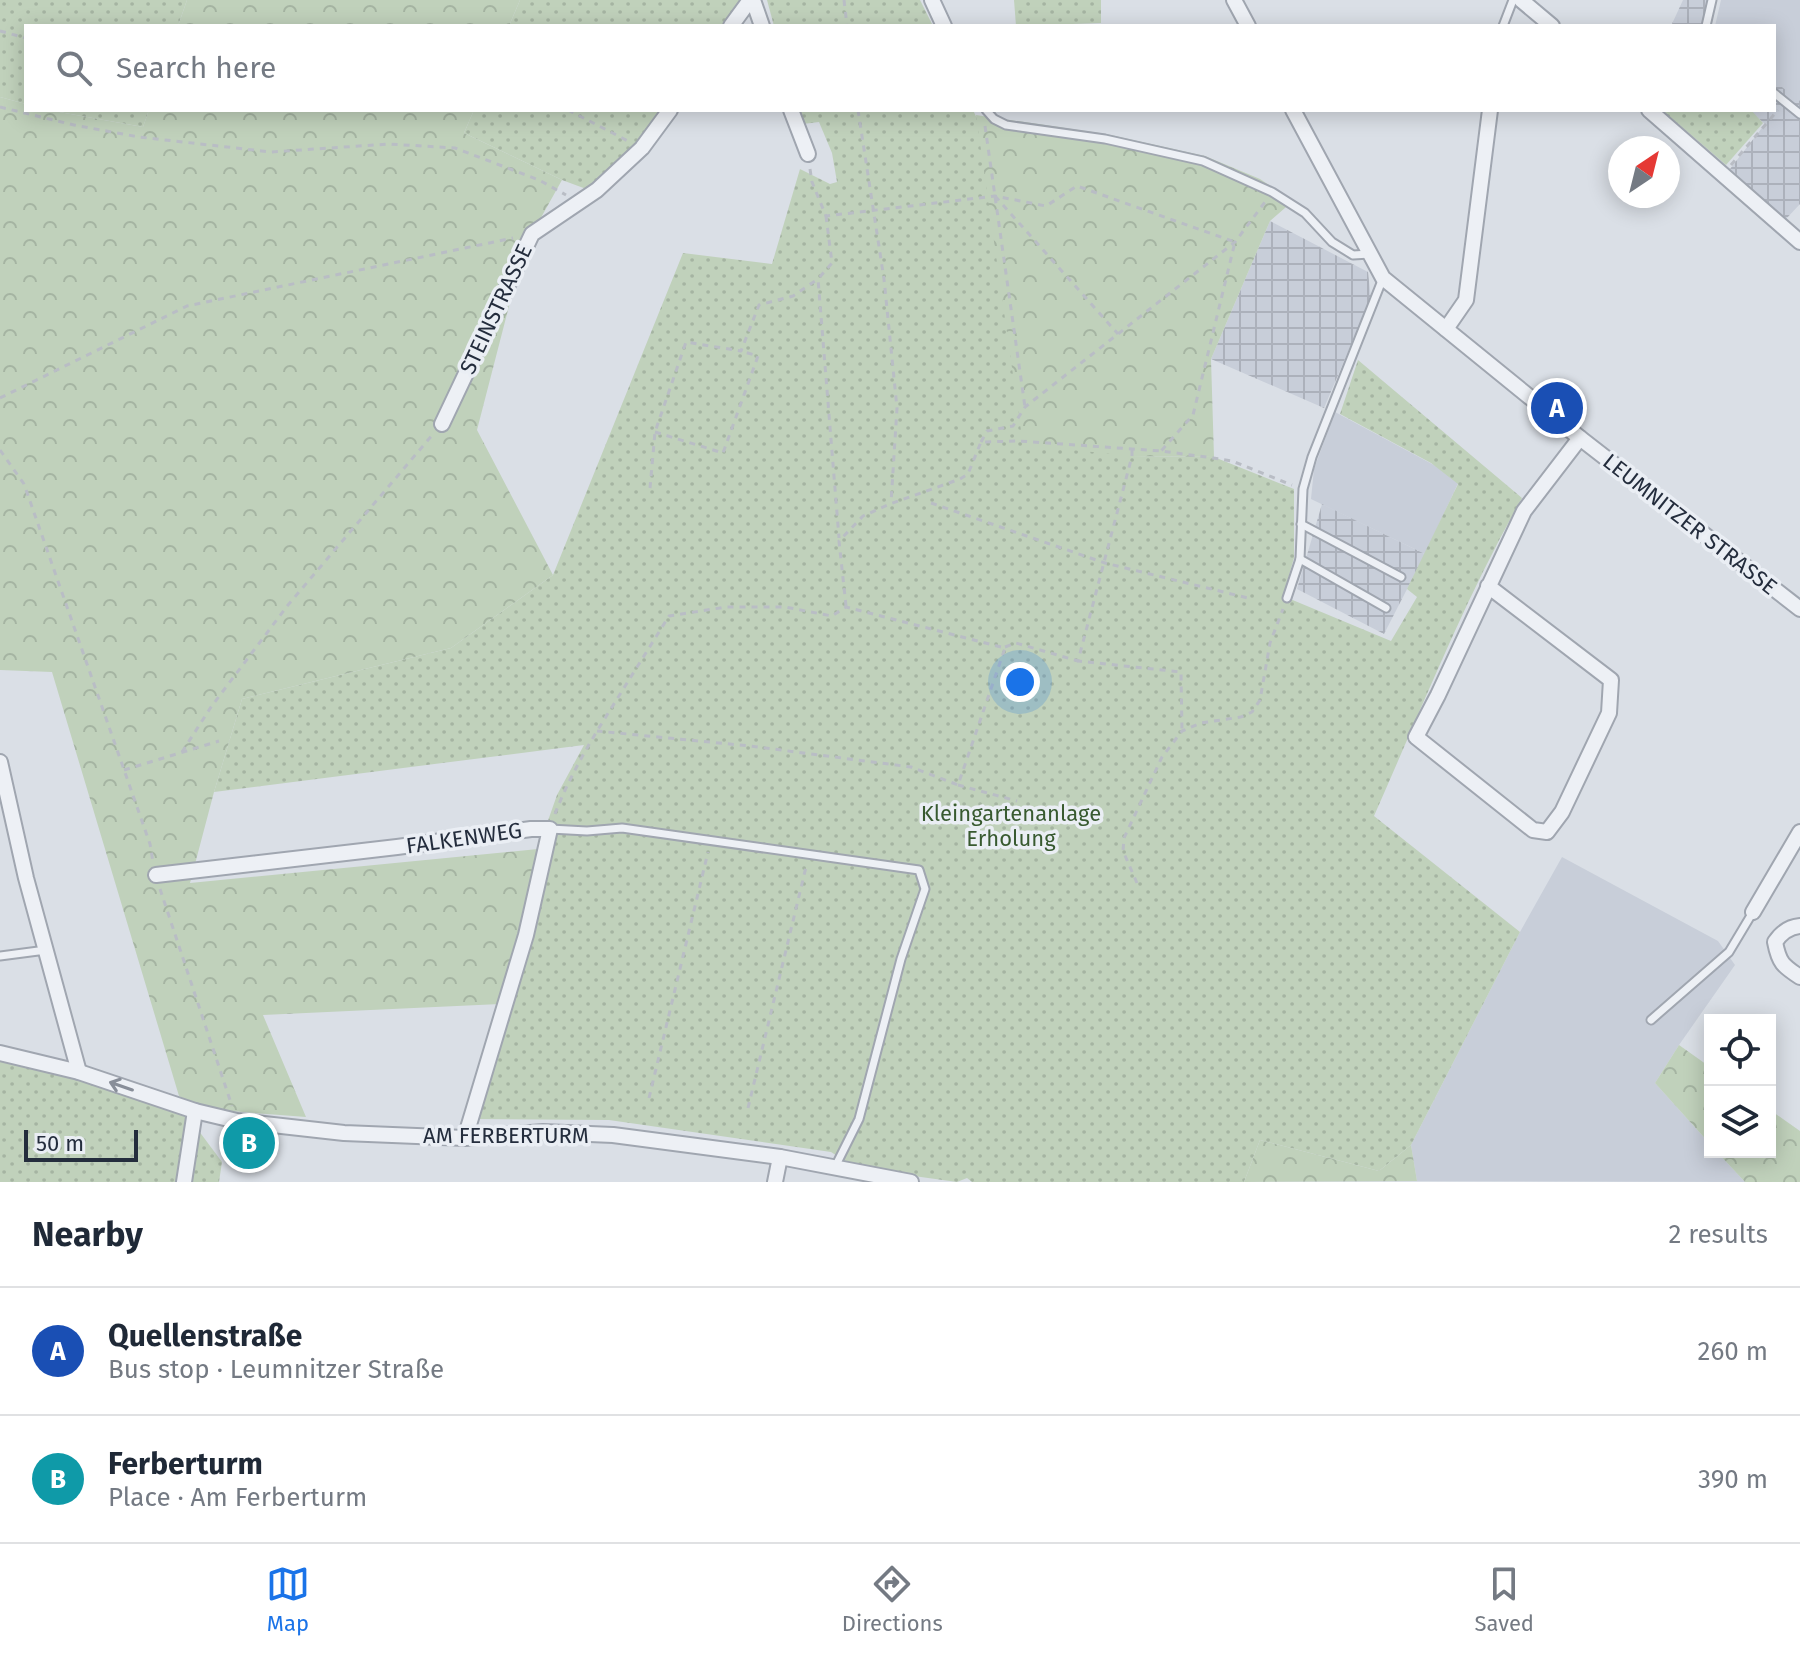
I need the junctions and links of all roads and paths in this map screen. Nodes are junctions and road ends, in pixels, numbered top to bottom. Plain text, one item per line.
1 (752, 0) edge
2 (844, 0) edge
3 (932, 0) edge
4 (1234, 0) edge
5 (1513, 0) edge
6 (1521, 0) edge
7 (1712, 0) edge
8 (733, 24) edge
9 (761, 24) edge
10 (847, 24) edge
11 (943, 24) edge
12 (1247, 24) edge
13 (1504, 24) edge
14 (1550, 24) edge
15 (1706, 24) edge
16 (0, 31) edge
17 (24, 37) edge
18 (1776, 95) edge
19 (1785, 102) junction
20 (0, 107) edge
21 (572, 112) edge
22 (669, 112) edge
23 (792, 112) edge
24 (858, 112) edge
25 (988, 112) edge
26 (1294, 112) edge
27 (1490, 112) edge
28 (1651, 112) edge
29 (1800, 114) edge
30 (985, 124) dead end
31 (642, 148) junction
32 (808, 154) joint
33 (1723, 174) junction
34 (1272, 192) junction
35 (995, 196) junction
36 (579, 202) junction
37 (873, 211) junction
38 (826, 216) junction
39 (532, 234) junction
40 (1235, 242) junction
41 (1800, 242) edge
42 (1370, 254) junction
43 (1383, 278) junction
44 (818, 279) junction
45 (1446, 329) junction
46 (1118, 334) junction
47 (741, 351) junction
48 (0, 398) edge
49 (1025, 407) junction
50 (442, 424) joint
51 (655, 432) junction
52 (1580, 438) junction
53 (981, 442) junction
54 (0, 450) edge
55 (1132, 450) junction
56 (1161, 451) junction
57 (650, 488) dead end
58 (1303, 489) junction
59 (931, 503) dead end
60 (890, 504) junction
61 (1301, 524) junction
62 (839, 541) junction
63 (1300, 559) junction
64 (1105, 563) junction
65 (1401, 577) dead end
66 (1488, 586) junction
67 (1287, 598) joint
68 (1252, 599) dead end
69 (846, 607) junction
70 (1386, 608) dead end
71 (1800, 609) edge
72 (1005, 648) junction
73 (1078, 661) junction
74 (597, 731) junction
75 (1182, 731) junction
76 (219, 741) dead end
77 (182, 752) junction
78 (0, 762) edge
79 (124, 770) junction
80 (958, 785) junction
81 (1017, 801) dead end
82 (550, 829) junction
83 (1800, 832) edge
84 (711, 841) junction
85 (809, 855) junction
86 (156, 875) junction
87 (1137, 883) dead end
88 (1753, 912) joint
89 (1800, 926) edge
90 (46, 950) junction
91 (0, 956) edge
92 (1800, 977) edge
93 (1651, 1020) dead end
94 (0, 1053) edge
95 (79, 1072) junction
96 (649, 1098) dead end
97 (748, 1108) dead end
98 (195, 1111) junction
99 (237, 1121) junction
100 (465, 1138) junction
101 (780, 1157) junction
102 (835, 1168) junction
103 (184, 1182) edge
104 (775, 1182) edge
105 (911, 1182) edge

1 - 8 street
1 - 9 street
2 - 10 path
3 - 11 street
4 - 12 street
5 - 13 lane
6 - 14 street
7 - 15 lane
16 - 17 path
18 - 19 lane
19 - 29 lane
19 - 33 path
20 - 36 path
21 - 31 path
22 - 31 street, STEINSTRASSE
23 - 32 street
24 - 37 path
25 - 34 lane
26 - 42 street
27 - 45 street
28 - 33 street
30 - 35 path
31 - 36 street, STEINSTRASSE
32 - 38 path
33 - 41 street
34 - 40 path
34 - 42 lane
35 - 37 path
35 - 40 path
35 - 46 path
35 - 49 path
36 - 39 street, STEINSTRASSE
37 - 38 path
37 - 60 path
38 - 44 path
39 - 48 path
39 - 50 street, STEINSTRASSE
40 - 46 path
40 - 56 path
42 - 43 street
43 - 45 street, LEUMNITZER STRASSE
43 - 58 lane
44 - 47 path
44 - 62 path
45 - 52 street, LEUMNITZER STRASSE
46 - 49 path
47 - 51 path
47 - 51 path
49 - 53 path
50 - 77 path
51 - 57 path
52 - 66 street, LEUMNITZER STRASSE
52 - 71 street, LEUMNITZER STRASSE
53 - 55 path
53 - 60 path
54 - 79 path
55 - 56 path
55 - 64 path
56 - 58 path
58 - 61 lane
59 - 64 path
60 - 62 path
61 - 63 lane
61 - 65 lane
62 - 69 path
63 - 67 lane
63 - 70 lane
64 - 68 path
64 - 73 path
66 - 66 street, LEUMNITZER STRASSE
67 - 75 path
69 - 72 path
69 - 74 path
72 - 73 path
72 - 80 path
73 - 75 path
74 - 80 path
74 - 82 path
75 - 87 path
76 - 77 path
77 - 79 path
78 - 90 street
79 - 86 path
80 - 81 path
82 - 84 lane
82 - 86 street, FALKENWEG
82 - 100 street, FALKENWEG
83 - 88 street
84 - 85 lane
84 - 96 path
85 - 97 path
85 - 102 lane
86 - 99 path
88 - 93 lane
89 - 92 street
90 - 91 lane
90 - 95 street
94 - 95 street, AM FERBERTURM
98 -> 95 street, AM FERBERTURM
98 - 99 street, AM FERBERTURM
98 - 103 street
99 - 100 street, AM FERBERTURM
100 - 101 street, AM FERBERTURM
101 - 102 street, AM FERBERTURM
101 - 104 street
102 - 105 street, AM FERBERTURM

